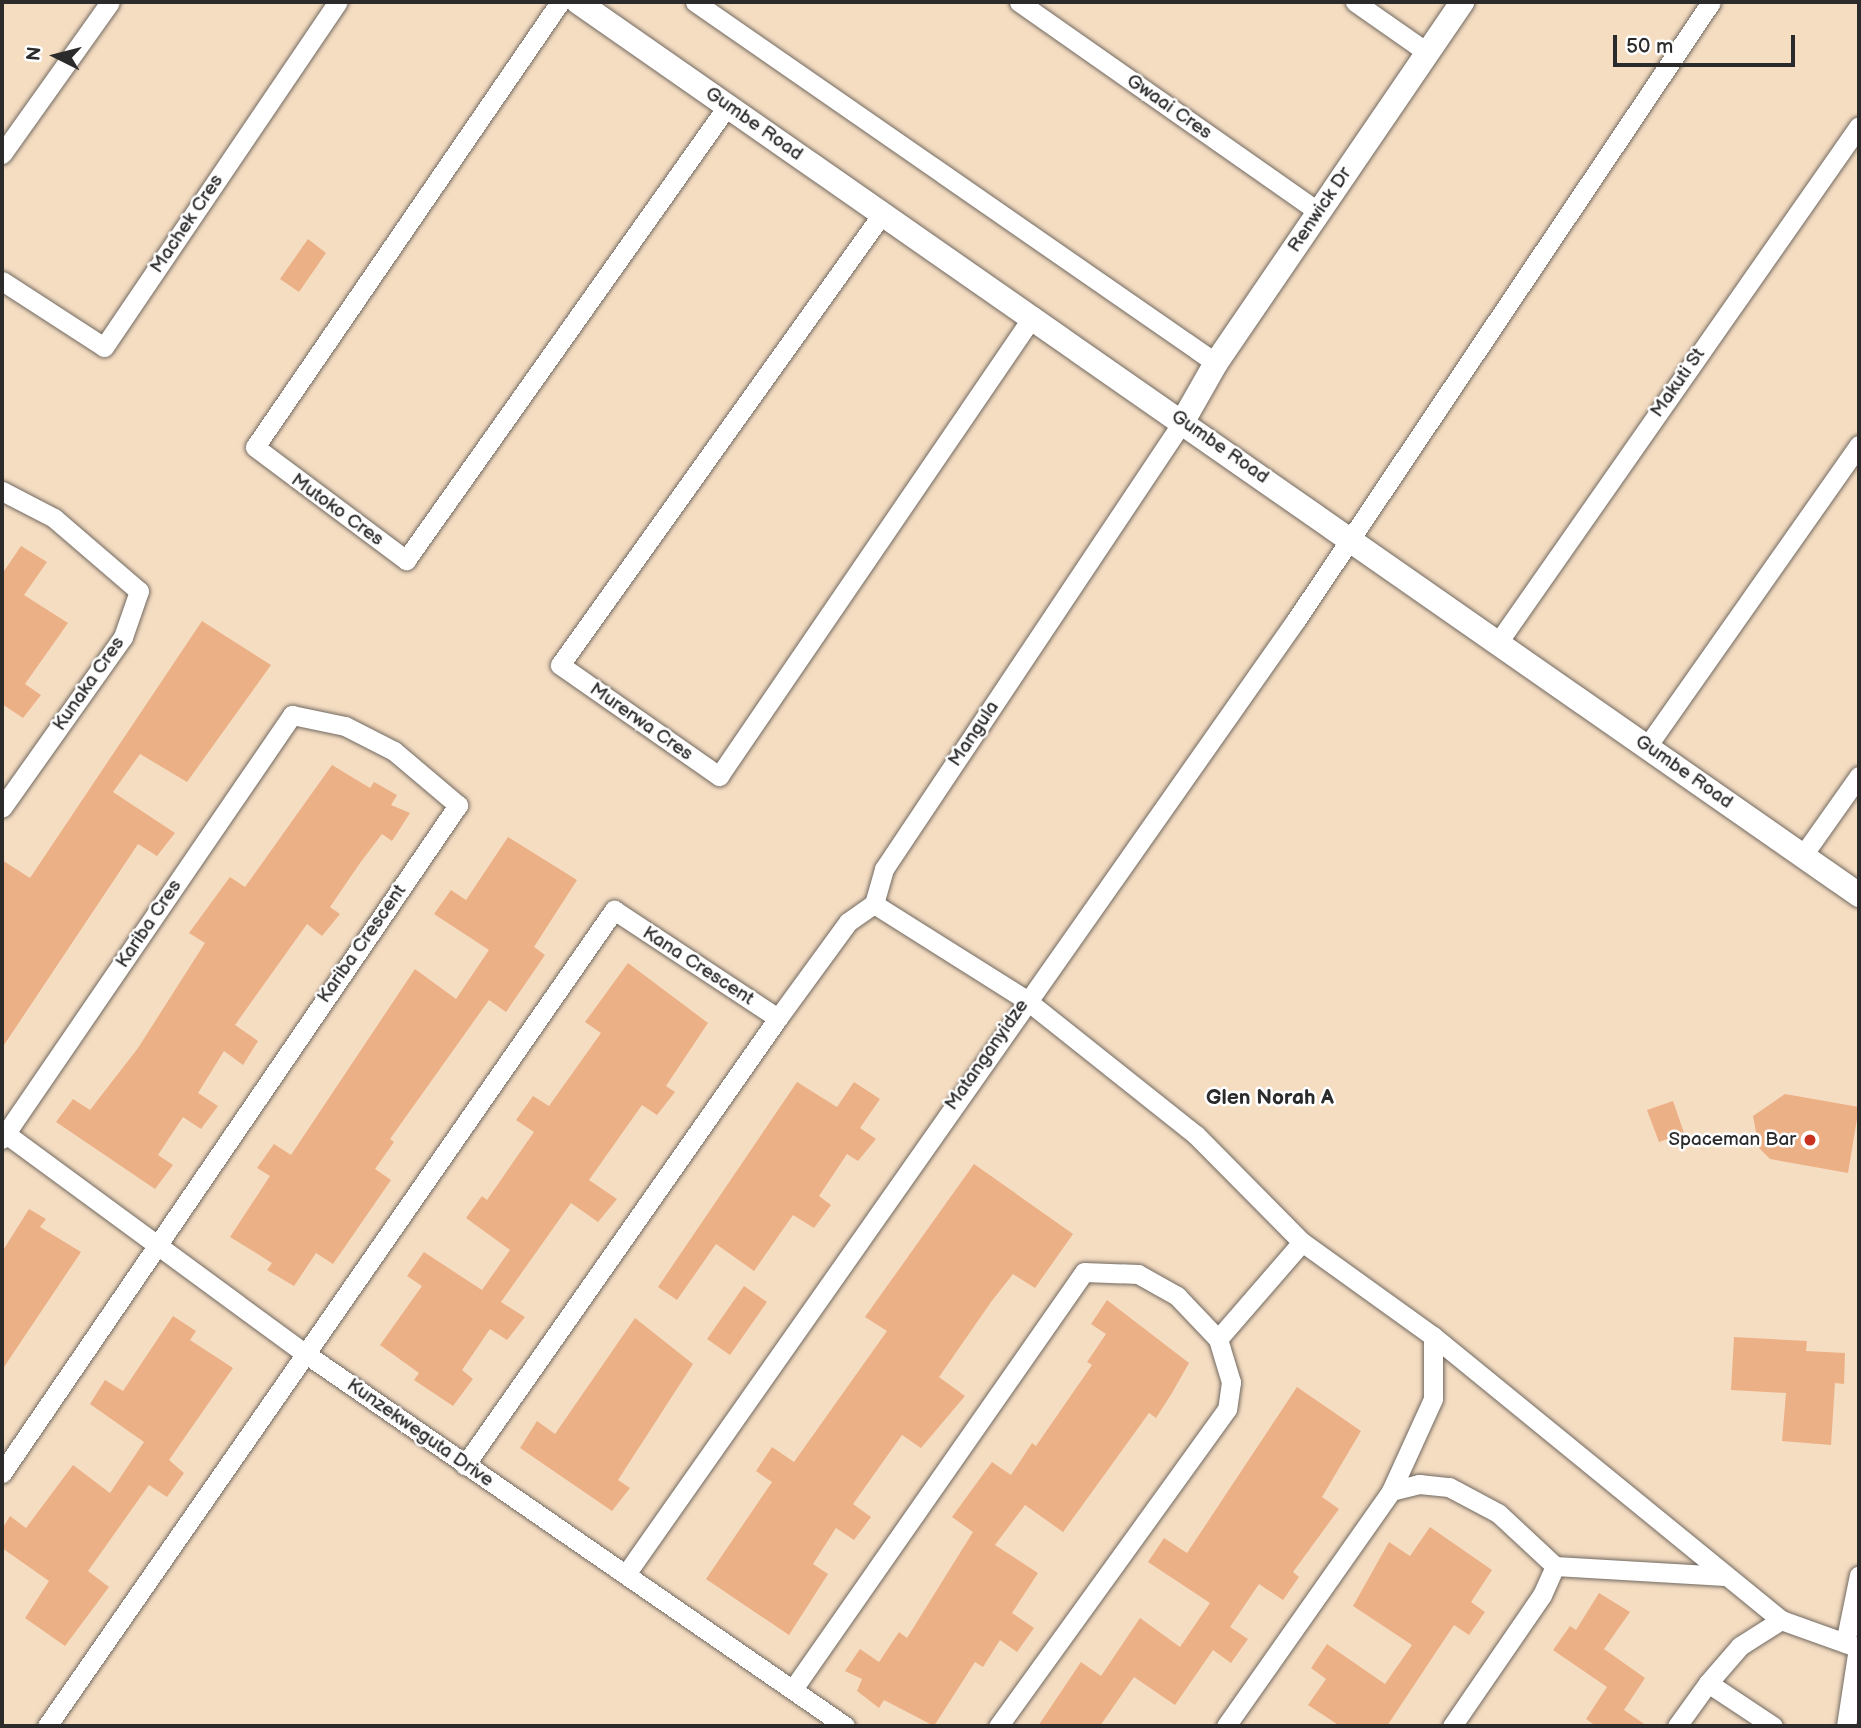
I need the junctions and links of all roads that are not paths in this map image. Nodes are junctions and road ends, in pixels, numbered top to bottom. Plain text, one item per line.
1 (110, 2) edge
2 (338, 2) edge
3 (560, 2) edge
4 (578, 2) edge
5 (695, 2) edge
6 (1019, 2) edge
7 (1355, 2) edge
8 (1462, 2) edge
9 (1711, 2) edge
10 (1428, 53) junction
11 (728, 105) junction
12 (1859, 126) edge
13 (2, 154) edge
14 (1319, 212) junction
15 (881, 214) junction
16 (2, 281) edge
17 (1033, 316) junction
18 (1216, 363) junction
19 (1183, 421) junction
20 (1859, 445) edge
21 (2, 491) edge
22 (1348, 536) junction
23 (1499, 641) junction
24 (292, 715) joint
25 (1648, 745) junction
26 (1859, 776) edge
27 (2, 808) edge
28 (1803, 855) junction
29 (1859, 895) edge
30 (874, 904) junction
31 (1025, 999) junction
32 (778, 1018) junction
33 (3, 1134) edge
34 (156, 1242) junction
35 (1302, 1242) junction
36 (1433, 1336) junction
37 (1217, 1339) junction
38 (306, 1354) junction
39 (465, 1465) junction
40 (2, 1473) edge
41 (1391, 1492) junction
42 (1555, 1566) junction
43 (626, 1574) junction
44 (1859, 1575) edge
45 (1725, 1576) junction
46 (1781, 1619) junction
47 (1854, 1647) edge
48 (1707, 1683) junction
49 (793, 1689) junction
50 (47, 1726) edge
51 (845, 1726) edge
52 (998, 1726) edge
53 (1226, 1726) edge
54 (1452, 1726) edge
55 (1677, 1726) edge
56 (1773, 1726) edge
57 (1846, 1726) edge

1 - 13 street
2 - 16 street, Machek Cres
3 - 11 street, Mutoko Cres
4 - 11 street, Gumbe Road
5 - 18 street
6 - 14 street, Gwaai Cres
7 - 10 street
8 - 10 street, Renwick Dr
9 - 22 street, Matanganyidze
10 - 14 street, Renwick Dr
11 - 15 street, Gumbe Road
12 - 23 street, Makuti St
14 - 18 street, Renwick Dr
15 - 17 street, Gumbe Road
15 - 17 street, Murerwa Cres
17 - 19 street, Gumbe Road
18 - 19 street, Renwick Dr
19 - 22 street, Gumbe Road
19 - 30 street, Mangula
20 - 25 street
21 - 27 street, Kunaka Cres
22 - 23 street, Gumbe Road
22 - 31 street, Matanganyidze
23 - 25 street, Gumbe Road
24 - 33 street, Kariba Cres
24 - 34 street, Kariba Crescent
25 - 28 street, Gumbe Road
26 - 28 street
28 - 29 street, Gumbe Road
30 - 31 street
30 - 32 street
31 - 35 street
31 - 43 street, Matanganyidze
32 - 38 street, Kana Crescent
32 - 39 street
33 - 34 street, Kunzekweguta Drive
34 - 38 street, Kunzekweguta Drive
34 - 40 street
35 - 36 street
35 - 37 street
36 - 41 street
36 - 45 street
37 - 49 street
37 - 52 street
38 - 39 street, Kunzekweguta Drive
38 - 50 street
39 - 43 street, Kunzekweguta Drive
41 - 42 street
41 - 53 street
42 - 45 street
42 - 54 street
43 - 49 street, Kunzekweguta Drive
44 - 47 street
45 - 46 street
46 - 47 street
46 - 48 street
47 - 57 street
48 - 55 street
48 - 56 street
49 - 51 street, Kunzekweguta Drive

